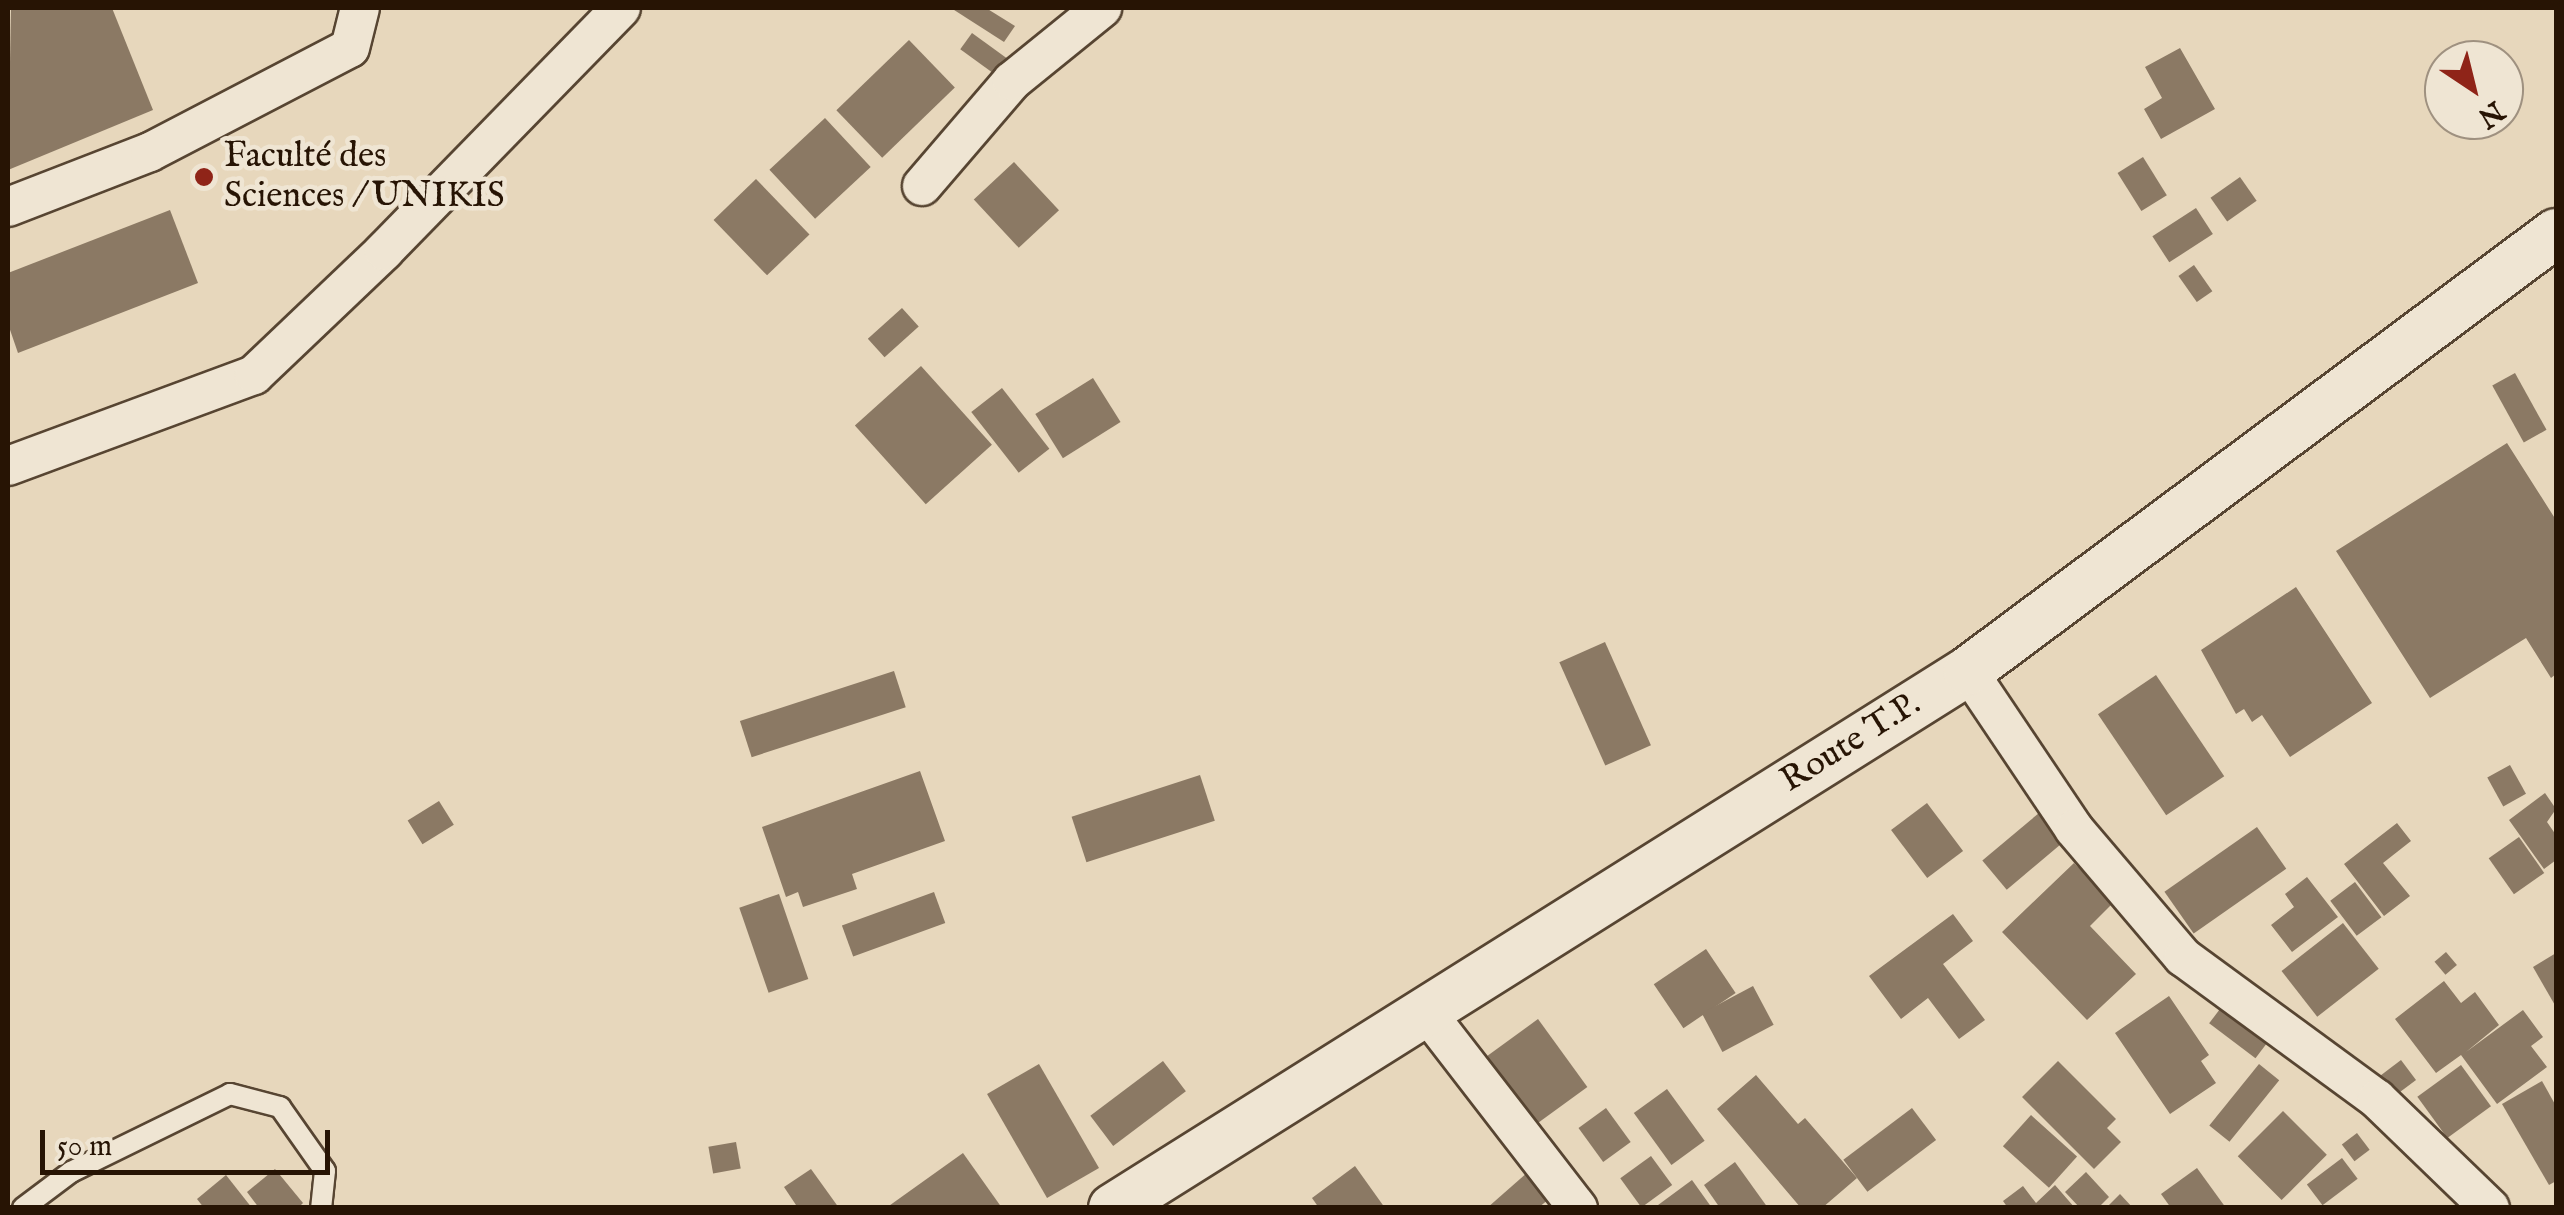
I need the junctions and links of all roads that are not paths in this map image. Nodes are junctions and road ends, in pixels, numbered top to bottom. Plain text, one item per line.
1 (360, 8) edge
2 (621, 8) edge
3 (1102, 8) edge
4 (922, 186) dead end
5 (8, 207) edge
6 (2556, 233) edge
7 (8, 466) edge
8 (1968, 670) junction
9 (1424, 1009) junction
10 (23, 1208) edge
11 (321, 1208) edge
12 (1114, 1208) edge
13 (1578, 1208) edge
14 (2490, 1208) edge

1 - 5 street
2 - 7 street
3 - 4 street
6 - 8 street, Route T.P.
8 - 9 street, Route T.P.
8 - 14 street
9 - 12 street, Route T.P.
9 - 13 street
10 - 11 lane

